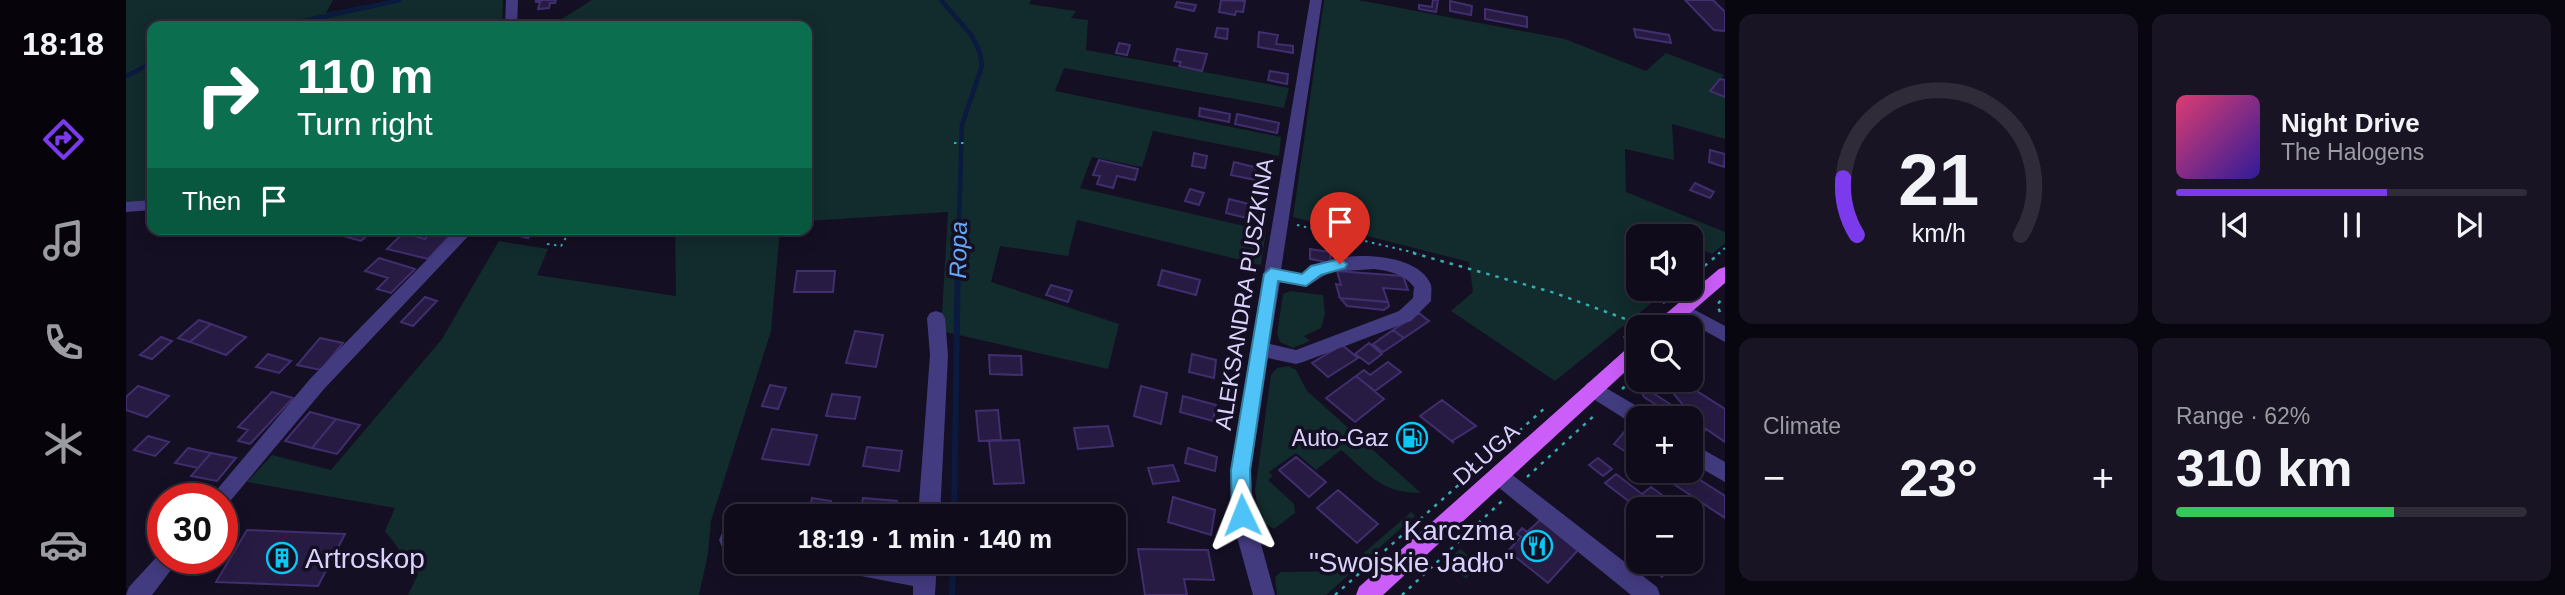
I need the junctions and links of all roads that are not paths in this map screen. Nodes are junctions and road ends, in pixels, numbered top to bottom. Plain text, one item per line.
1 (512, 0) edge
2 (1317, 0) edge
3 (511, 21) edge
4 (147, 205) edge
5 (126, 207) edge
6 (461, 235) edge
7 (1725, 273) edge
8 (1271, 274) junction
9 (1682, 310) junction
10 (1670, 315) edge
11 (936, 318) dead end
12 (1725, 335) edge
13 (1259, 349) junction
14 (1626, 349) edge
15 (1594, 389) junction
16 (1626, 409) edge
17 (1703, 459) edge
18 (1725, 473) edge
19 (1499, 475) junction
20 (233, 483) edge
21 (930, 504) edge
22 (155, 574) edge
23 (904, 574) edge
24 (925, 578) edge
25 (137, 595) edge
26 (1264, 595) edge
27 (1367, 595) edge
28 (1649, 595) edge

1 - 3 street
2 - 8 street, ALEKSANDRA PUSZKINA
4 - 5 street
6 - 20 street
7 - 9 main road
8 - 13 street, ALEKSANDRA PUSZKINA
8 - 13 street
9 - 10 main road
9 - 12 street
11 - 21 street
13 - 26 street, ALEKSANDRA PUSZKINA
14 - 15 main road, DŁUGA
15 - 16 street
15 - 19 main road, DŁUGA
17 - 18 street
19 - 27 main road, DŁUGA
19 - 28 street
22 - 25 street
23 - 24 street

